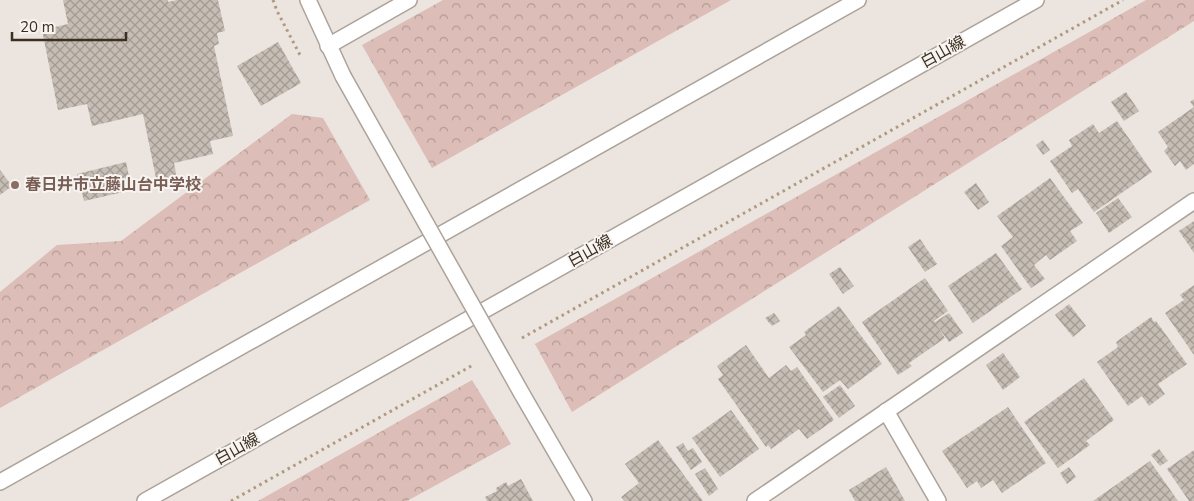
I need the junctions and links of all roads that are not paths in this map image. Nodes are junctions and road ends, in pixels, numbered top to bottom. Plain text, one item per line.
1 (308, 0) edge
2 (409, 0) edge
3 (858, 0) edge
4 (1036, 0) edge
5 (328, 46) junction
6 (1194, 200) edge
7 (886, 411) junction
8 (0, 482) edge
9 (144, 501) edge
10 (584, 501) edge
11 (755, 501) edge
12 (938, 501) edge

1 - 5 street
2 - 5 street
3 - 8 street
4 - 9 street, 白山線
5 - 10 street, bridge
6 - 7 street
7 - 11 street
7 - 12 street

